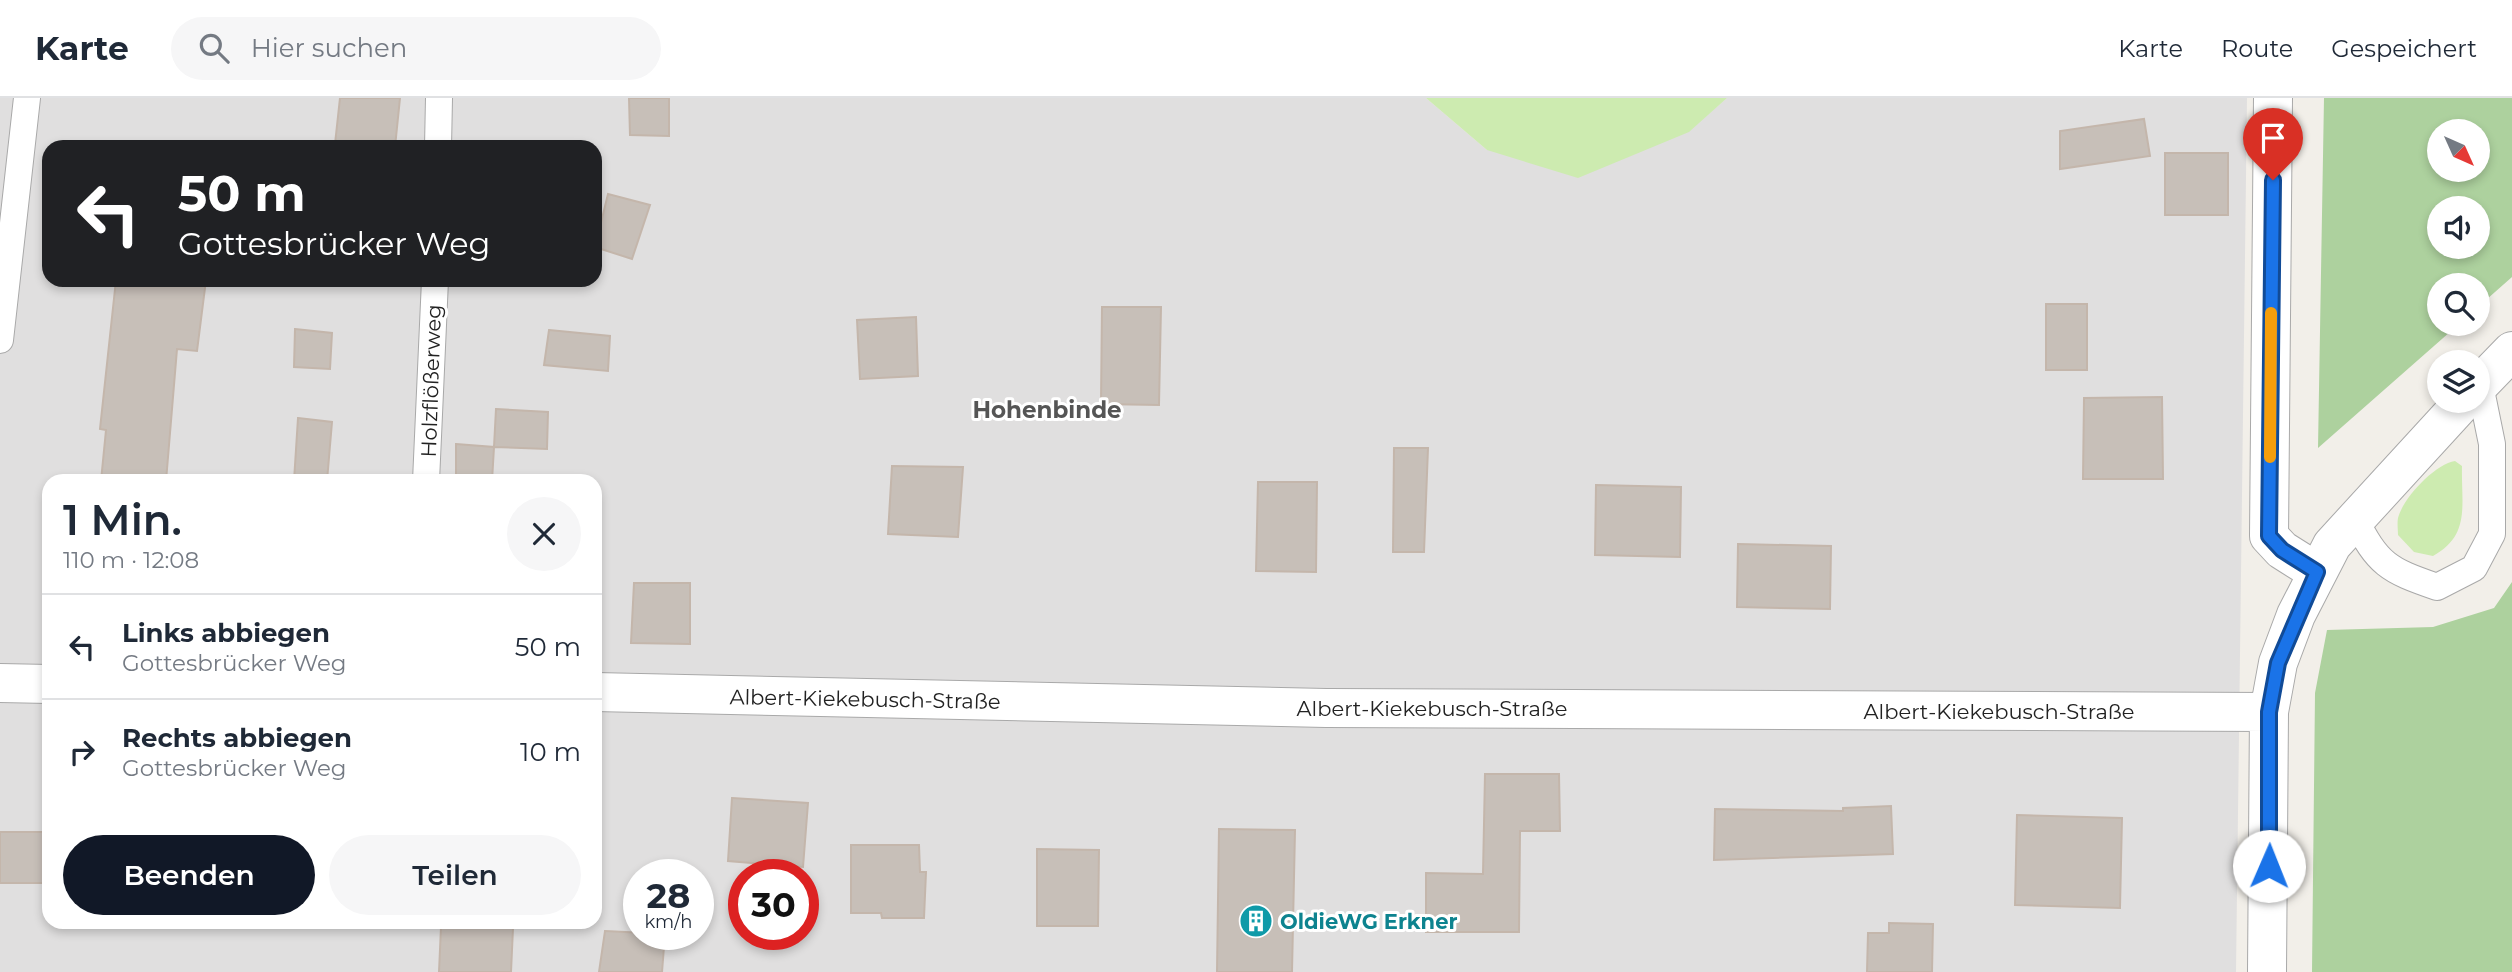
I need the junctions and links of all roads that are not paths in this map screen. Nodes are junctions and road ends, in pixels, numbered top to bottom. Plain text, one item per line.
1 (27, 98) edge
2 (439, 98) edge
3 (2273, 98) edge
4 (438, 140) edge
5 (435, 287) edge
6 (0, 340) edge
7 (2512, 351) edge
8 (2490, 374) edge
9 (2453, 413) edge
10 (2481, 413) edge
11 (426, 474) edge
12 (2354, 517) junction
13 (2317, 572) junction
14 (0, 683) edge
15 (42, 684) edge
16 (602, 692) edge
17 (2269, 712) junction
18 (2267, 972) edge

1 - 6 lane
2 - 4 lane
3 - 13 street
5 - 11 lane, Holzflößerweg
7 - 8 street
9 - 12 street
10 - 12 lane
12 - 13 street
13 - 17 street
14 - 15 street
16 - 17 street, Albert-Kiekebusch-Straße
17 - 18 street

